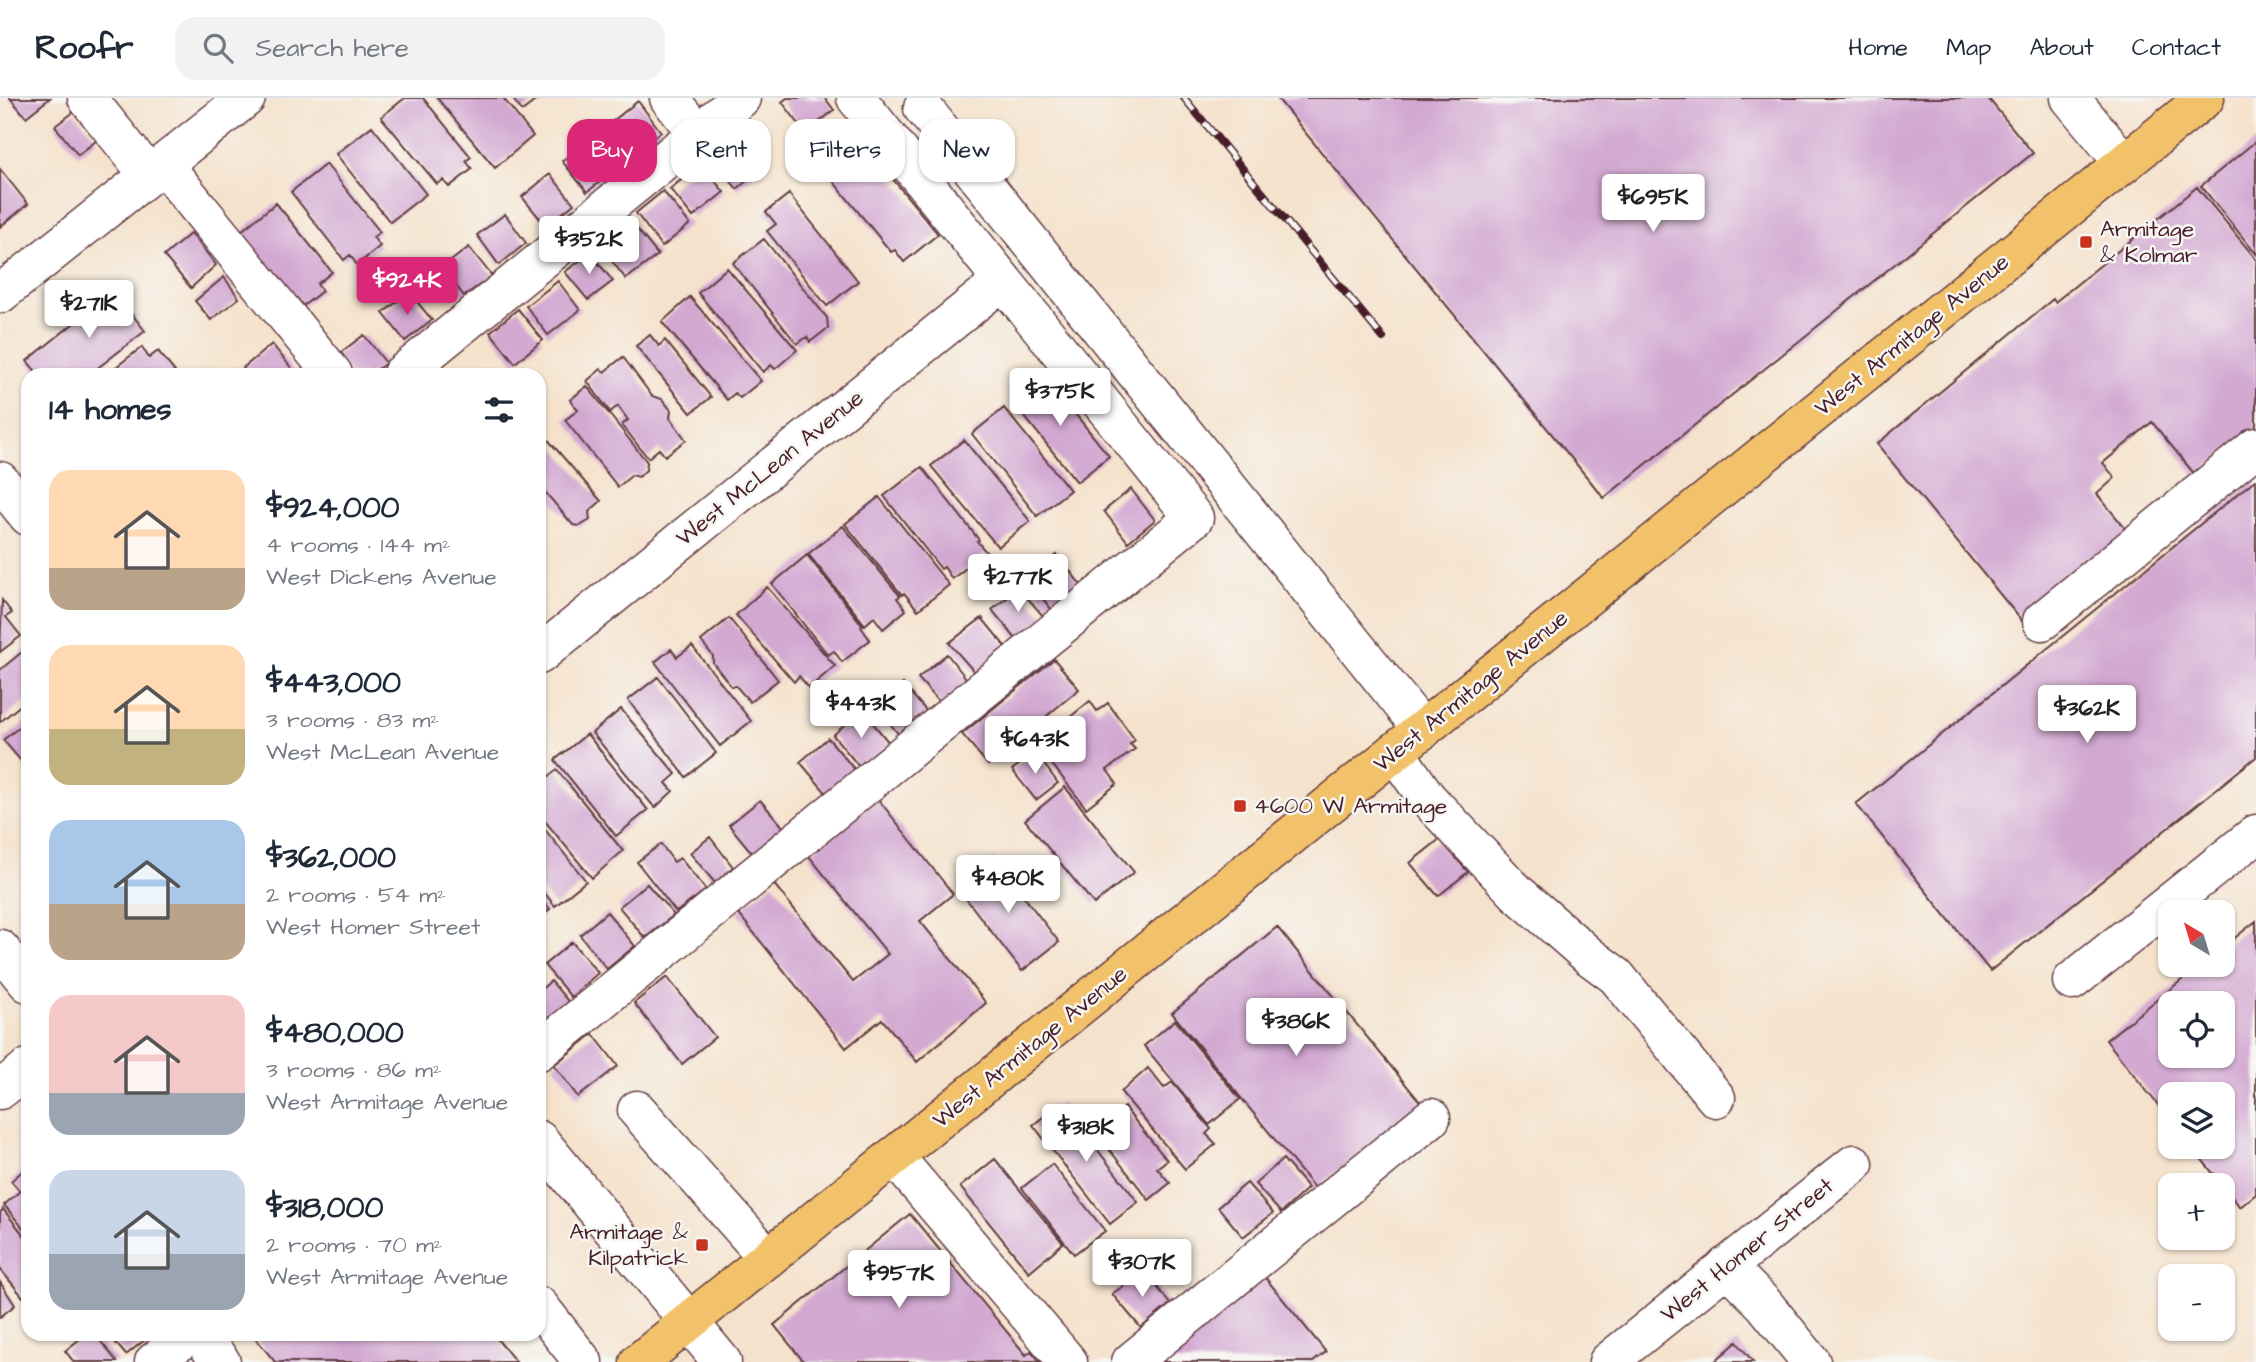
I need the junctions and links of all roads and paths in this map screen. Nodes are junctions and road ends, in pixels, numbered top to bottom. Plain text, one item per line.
1 (87, 98) edge
2 (246, 98) edge
3 (669, 98) edge
4 (741, 98) edge
5 (856, 98) edge
6 (2070, 98) edge
7 (2205, 98) edge
8 (923, 108) dead end
9 (685, 119) edge
10 (715, 119) edge
11 (671, 155) edge
12 (2124, 163) junction
13 (156, 169) junction
14 (1002, 281) junction
15 (0, 294) edge
16 (328, 368) edge
17 (409, 368) edge
18 (2256, 447) edge
19 (0, 481) edge
20 (21, 507) edge
21 (2042, 621) dead end
22 (546, 649) edge
23 (1409, 741) junction
24 (2256, 834) edge
25 (0, 949) edge
26 (21, 974) edge
27 (2072, 981) dead end
28 (546, 1045) edge
29 (21, 1074) edge
30 (0, 1090) edge
31 (1716, 1098) dead end
32 (638, 1110) dead end
33 (1431, 1118) dead end
34 (546, 1149) edge
35 (894, 1156) junction
36 (1854, 1164) dead end
37 (768, 1258) junction
38 (1726, 1266) junction
39 (546, 1315) edge
40 (688, 1322) junction
41 (180, 1341) edge
42 (204, 1341) edge
43 (154, 1362) edge
44 (221, 1362) edge
45 (583, 1362) edge
46 (639, 1362) edge
47 (722, 1362) edge
48 (1068, 1362) edge
49 (1131, 1362) edge
50 (1608, 1362) edge
51 (1811, 1362) edge

1 - 13 street
2 - 13 street
3 - 9 street
4 - 10 street
5 - 14 street
6 - 12 street
7 - 12 main road, West Armitage Avenue
8 - 23 street
11 - 17 street
12 - 23 main road, West Armitage Avenue
13 - 15 street
13 - 16 street
14 - 22 street, West McLean Avenue
14 - 28 street
18 - 21 street
19 - 20 street
23 - 31 street
23 - 35 main road, West Armitage Avenue
24 - 27 street
25 - 26 street
29 - 30 street
32 - 37 street
33 - 49 street
34 - 40 street
35 - 37 main road, West Armitage Avenue
35 - 48 street
36 - 38 street, West Homer Street
37 - 40 main road, West Armitage Avenue
38 - 50 street, West Homer Street
38 - 51 street
39 - 45 street
40 - 46 main road, West Armitage Avenue
40 - 47 street
41 - 43 street
42 - 44 street

